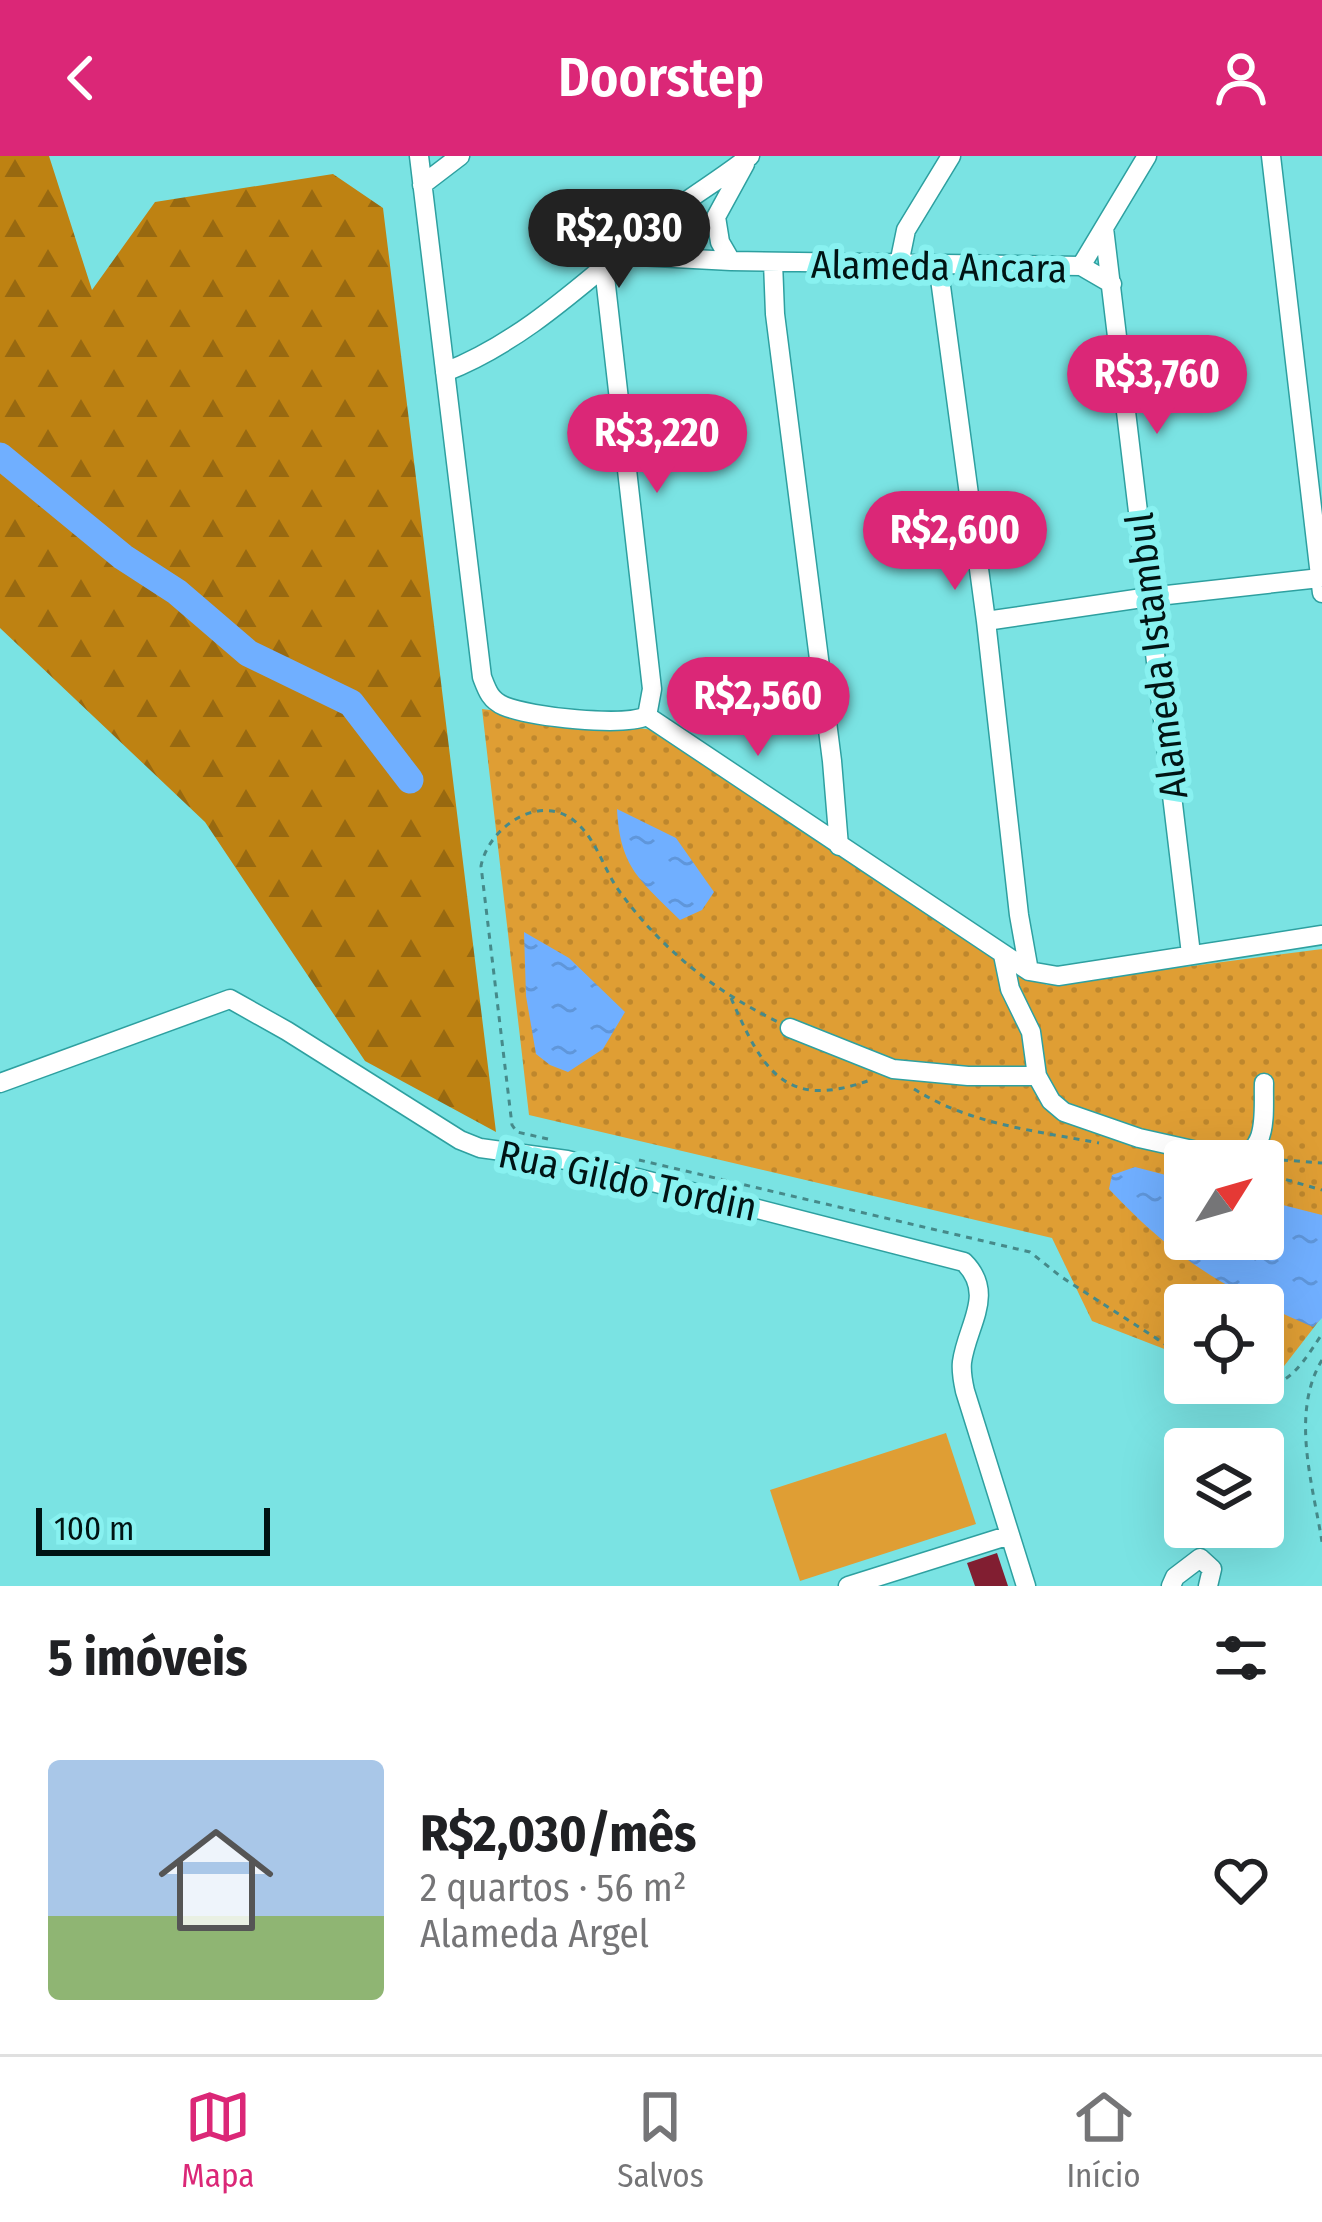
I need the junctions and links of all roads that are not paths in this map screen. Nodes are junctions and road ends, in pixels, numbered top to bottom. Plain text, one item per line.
1 (419, 156) edge
2 (460, 156) edge
3 (951, 156) edge
4 (1147, 156) edge
5 (1270, 156) edge
6 (749, 157) edge
7 (422, 185) junction
8 (1104, 228) junction
9 (612, 262) junction
10 (731, 262) junction
11 (773, 262) junction
12 (899, 264) junction
13 (938, 264) junction
14 (1081, 266) junction
15 (1112, 284) junction
16 (446, 372) junction
17 (1321, 586) edge
18 (1148, 597) junction
19 (986, 621) junction
20 (647, 716) junction
21 (839, 846) junction
22 (1322, 935) edge
23 (1000, 954) junction
24 (1191, 954) junction
25 (1029, 971) junction
26 (790, 1028) road end
27 (1037, 1076) junction
28 (0, 1083) edge
29 (1264, 1083) dead end
30 (1010, 1535) junction
31 (848, 1586) edge
32 (1027, 1586) edge
33 (1171, 1586) edge
34 (1208, 1586) edge

1 - 7 street
2 - 7 street
3 - 12 street
4 - 8 street
5 - 17 street
6 - 9 street
6 - 10 street
7 - 16 street
8 - 14 street
8 - 15 street, Alameda Istambul
9 - 10 street, Alameda Ancara
9 - 16 street
9 - 20 street
10 - 11 street, Alameda Ancara
11 - 12 street, Alameda Ancara
11 - 21 street
12 - 13 street, Alameda Ancara
13 - 14 street, Alameda Ancara
13 - 19 street
14 - 15 street, Alameda Ancara
15 - 18 street, Alameda Istambul
16 - 20 street
17 - 18 street
18 - 19 street
18 - 24 street, Alameda Istambul
19 - 25 street
20 - 21 street
21 - 23 street
22 - 24 street
23 - 25 street
23 - 27 street
24 - 25 street
26 - 27 street
27 - 29 street
28 - 30 street, Rua Gildo Tordin
30 - 31 street
30 - 32 street, Rua Gildo Tordin
33 - 34 street

